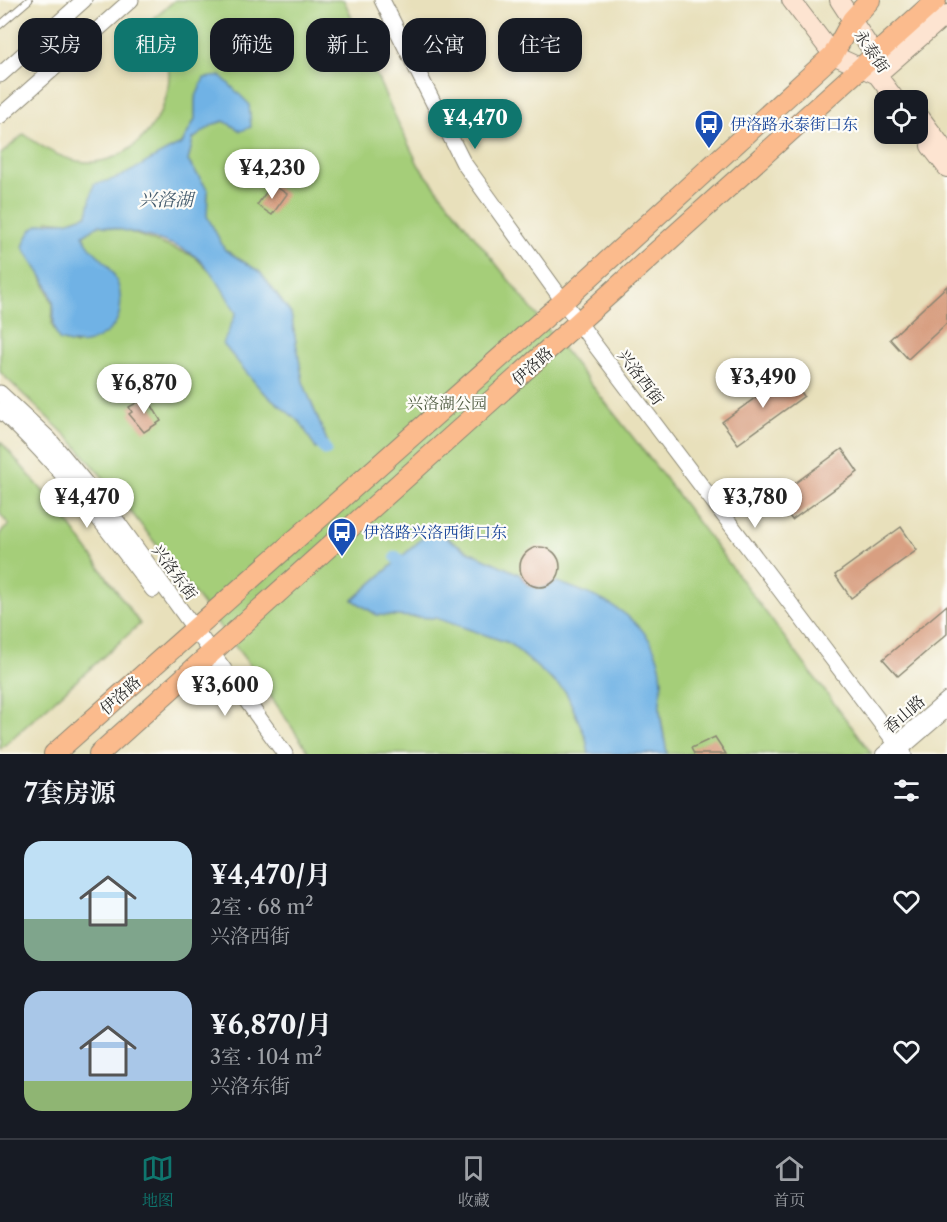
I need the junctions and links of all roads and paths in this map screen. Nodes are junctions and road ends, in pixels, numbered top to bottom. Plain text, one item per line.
1 (29, 0) edge
2 (84, 0) edge
3 (131, 0) edge
4 (372, 0) edge
5 (382, 0) edge
6 (791, 0) edge
7 (837, 0) edge
8 (870, 0) edge
9 (875, 0) edge
10 (936, 0) edge
11 (947, 14) edge
12 (852, 20) junction
13 (0, 25) edge
14 (832, 55) junction
15 (875, 68) junction
16 (0, 75) edge
17 (889, 90) edge
18 (898, 90) edge
19 (0, 116) edge
20 (928, 127) edge
21 (928, 143) edge
22 (947, 153) edge
23 (947, 168) edge
24 (560, 304) junction
25 (575, 326) junction
26 (0, 393) edge
27 (0, 410) edge
28 (190, 633) junction
29 (208, 658) junction
30 (947, 698) edge
31 (947, 711) edge
32 (895, 751) edge
33 (54, 754) edge
34 (99, 754) edge
35 (274, 754) edge
36 (285, 754) edge

1 - 13 lane
2 - 16 street
3 - 19 street
4 - 24 street, 兴洛西街
5 - 24 street, 兴洛西街
6 - 14 main road, 永泰街
7 - 12 main road, 永泰街
8 - 12 main road, 伊洛路
9 - 12 main road
10 - 15 main road, 伊洛路
11 - 15 main road
12 - 14 main road, 伊洛路
12 - 15 main road, 永泰街
14 - 15 main road, 永泰街
14 - 24 main road, 伊洛路
15 - 17 main road, 永泰街
15 - 18 main road, 永泰街
15 - 25 main road, 伊洛路
20 - 22 main road
21 - 23 main road
24 - 25 street, 兴洛西街
24 - 28 main road, 伊洛路
25 - 29 main road, 伊洛路
25 - 32 street, 兴洛西街
26 - 28 street, 兴洛东街
27 - 28 street, 兴洛东街
28 - 29 street, 兴洛东街
28 - 33 main road, 伊洛路
29 - 34 main road, 伊洛路
29 - 35 street, 兴洛东街
29 - 36 street, 兴洛东街
30 - 32 street, 香山路
31 - 32 street, 香山路

